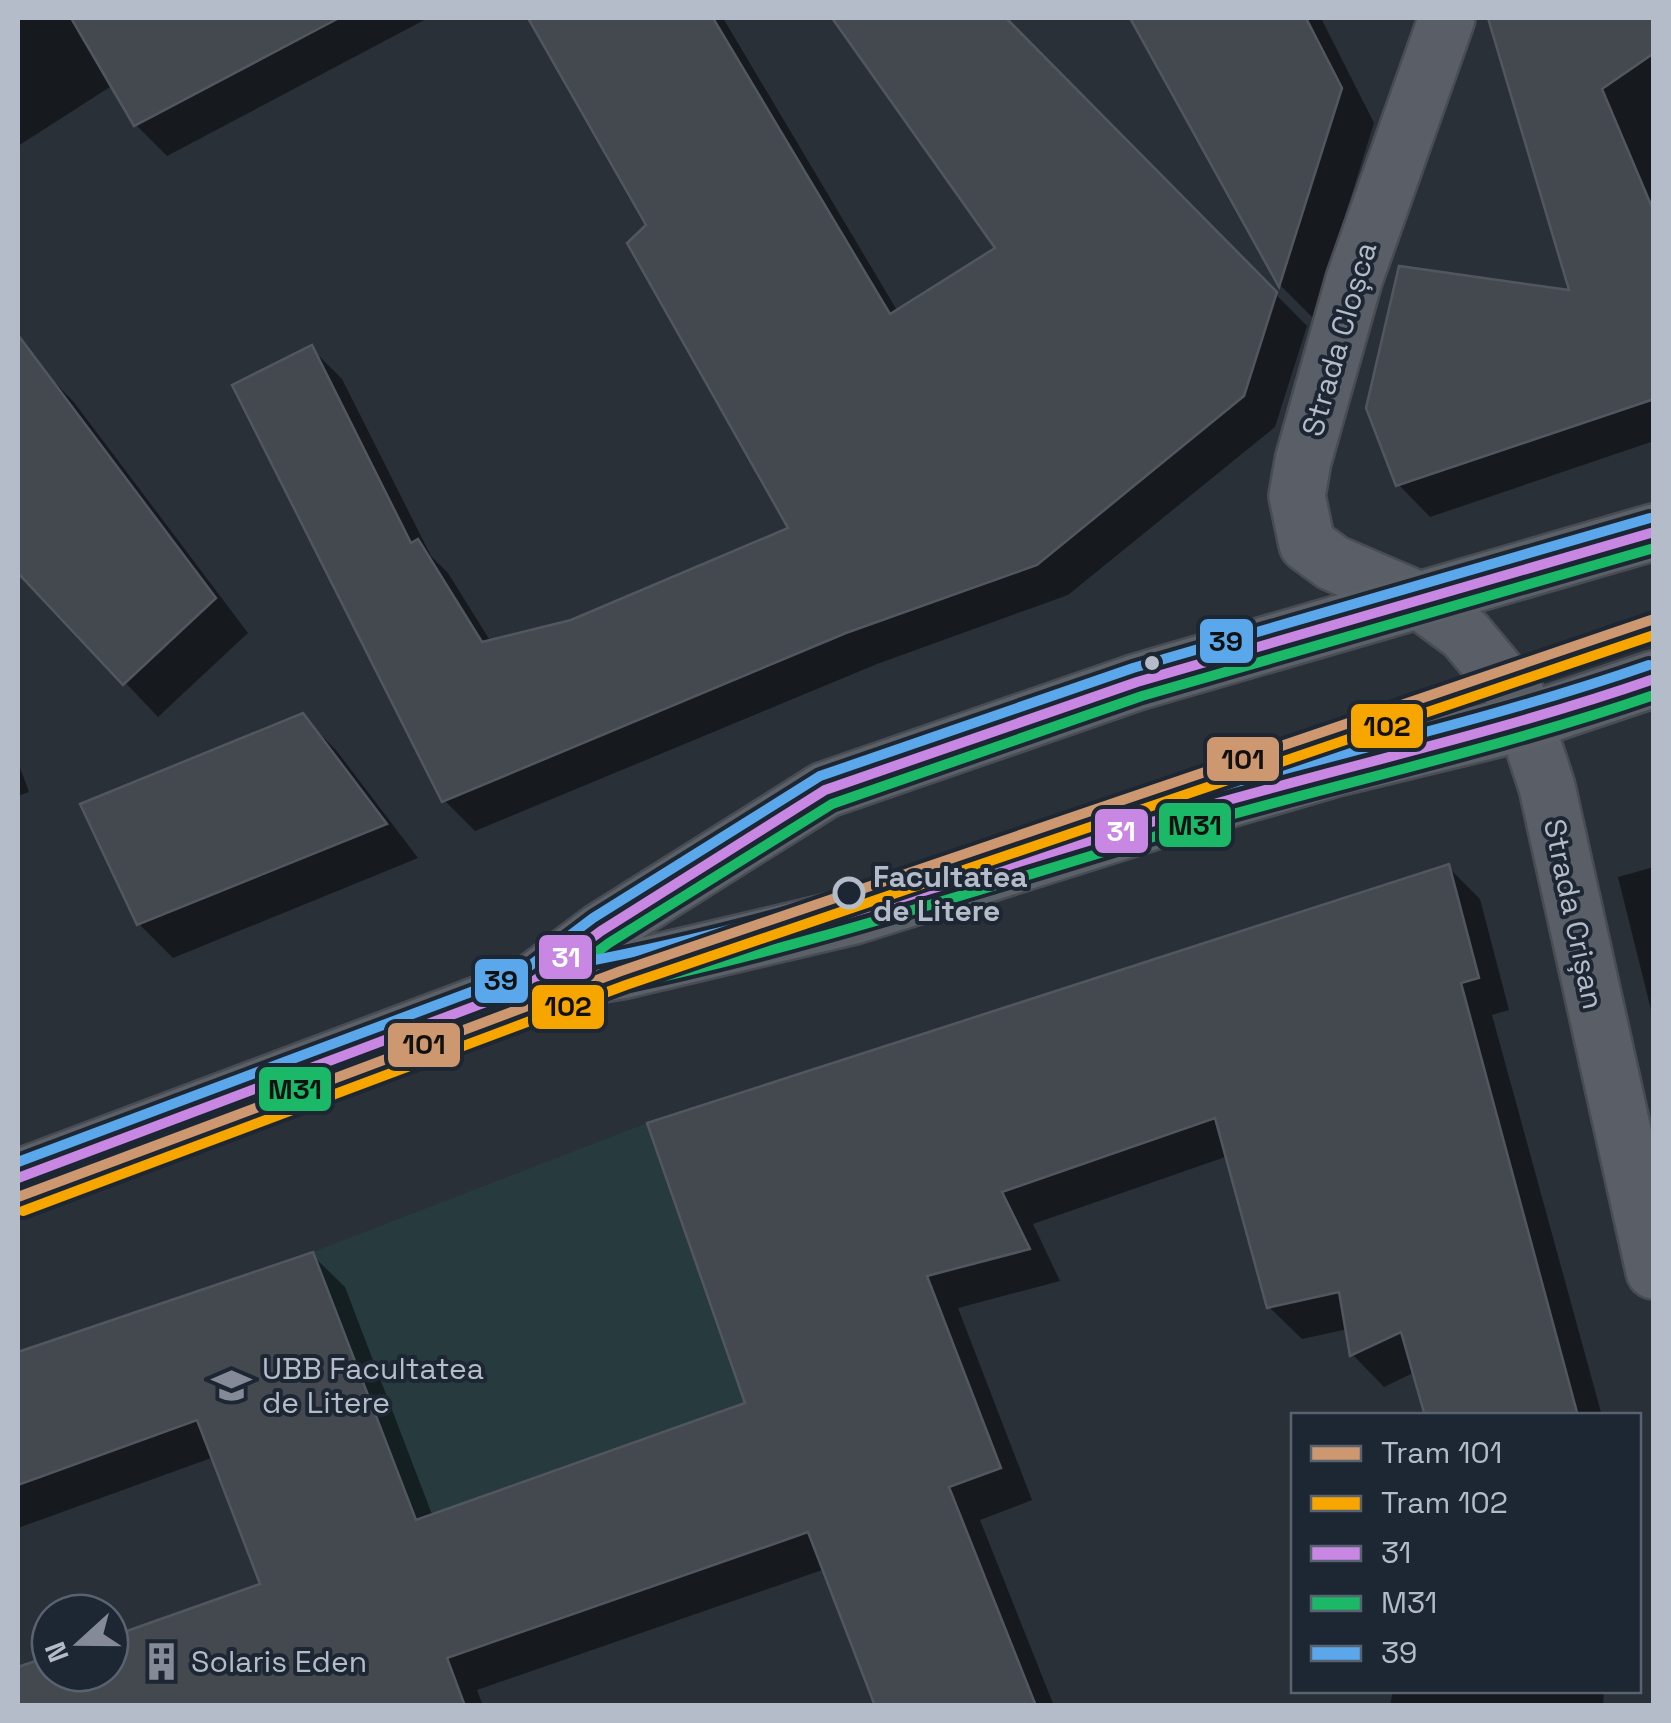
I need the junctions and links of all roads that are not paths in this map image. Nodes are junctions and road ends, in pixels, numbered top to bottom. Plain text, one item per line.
1 (1447, 18) edge
2 (1654, 532) edge
3 (1419, 600) junction
4 (1654, 679) edge
5 (1526, 722) junction
6 (526, 987) junction
7 (18, 1178) edge
8 (1654, 1271) edge

1 - 3 street, Strada Cloșca
2 - 3 main road
3 - 5 street, Strada Crișan
3 - 6 main road
4 - 5 main road
5 - 6 main road
5 - 8 street, Strada Crișan
6 - 7 main road

